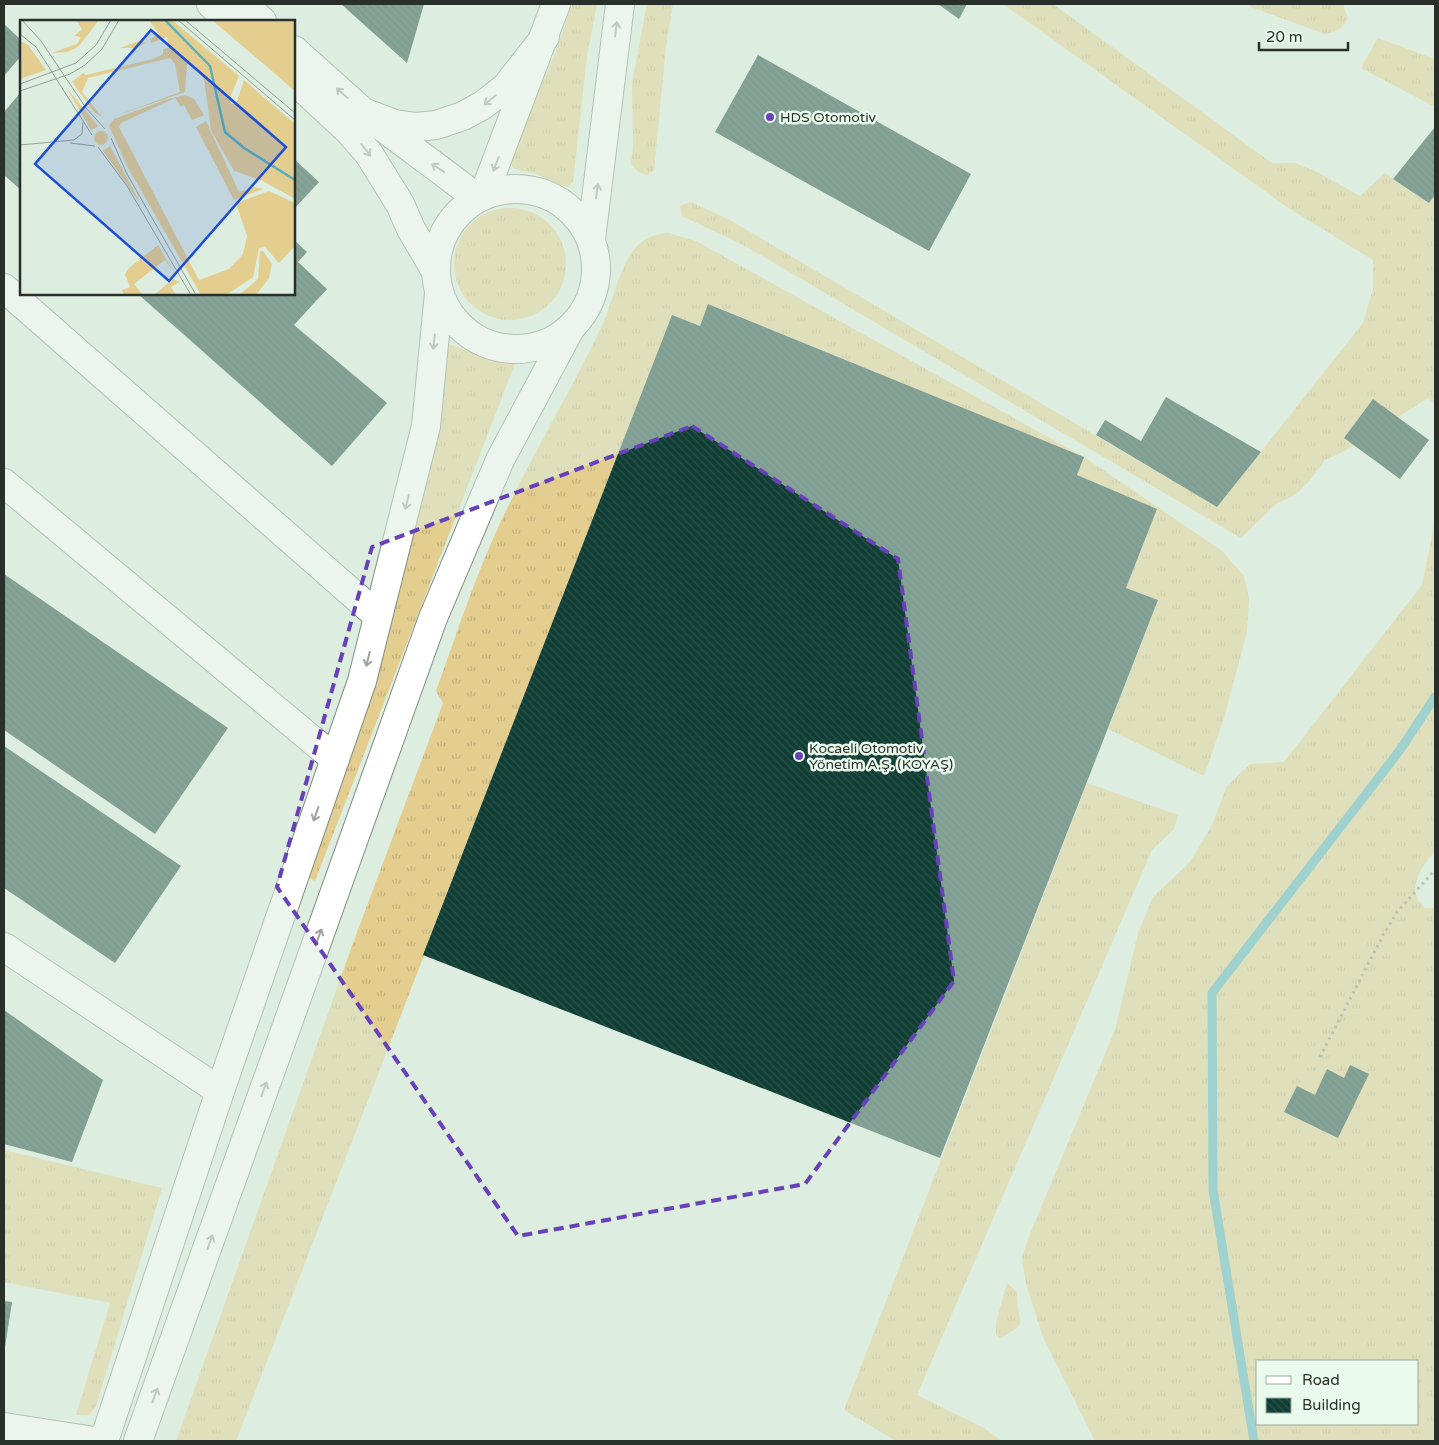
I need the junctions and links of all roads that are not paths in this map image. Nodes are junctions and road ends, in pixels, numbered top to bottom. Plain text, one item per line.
1 (211, 4) edge
2 (243, 4) edge
3 (556, 4) edge
4 (620, 4) edge
5 (229, 20) edge
6 (261, 20) edge
7 (545, 38) junction
8 (295, 51) edge
9 (295, 81) edge
10 (363, 112) junction
11 (480, 196) junction
12 (592, 239) junction
13 (437, 282) junction
14 (4, 288) edge
15 (570, 329) junction
16 (4, 483) edge
17 (378, 616) junction
18 (335, 759) junction
19 (4, 947) edge
20 (220, 1091) junction
21 (4, 1427) edge
22 (94, 1441) edge
23 (104, 1441) edge
24 (138, 1441) edge

1 - 5 main road
2 - 6 main road
3 - 7 main road
12 -> 4 main road
7 -> 10 main road
7 -> 11 main road
10 -> 8 main road
9 -> 13 main road
11 -> 10 main road
11 - 12 main road
11 - 13 main road
12 - 15 main road
13 - 15 main road
13 -> 17 main road
14 - 17 main road
24 -> 15 main road
16 - 18 main road
17 -> 18 main road
18 -> 20 main road
19 - 20 main road
20 - 23 main road
21 - 22 main road

